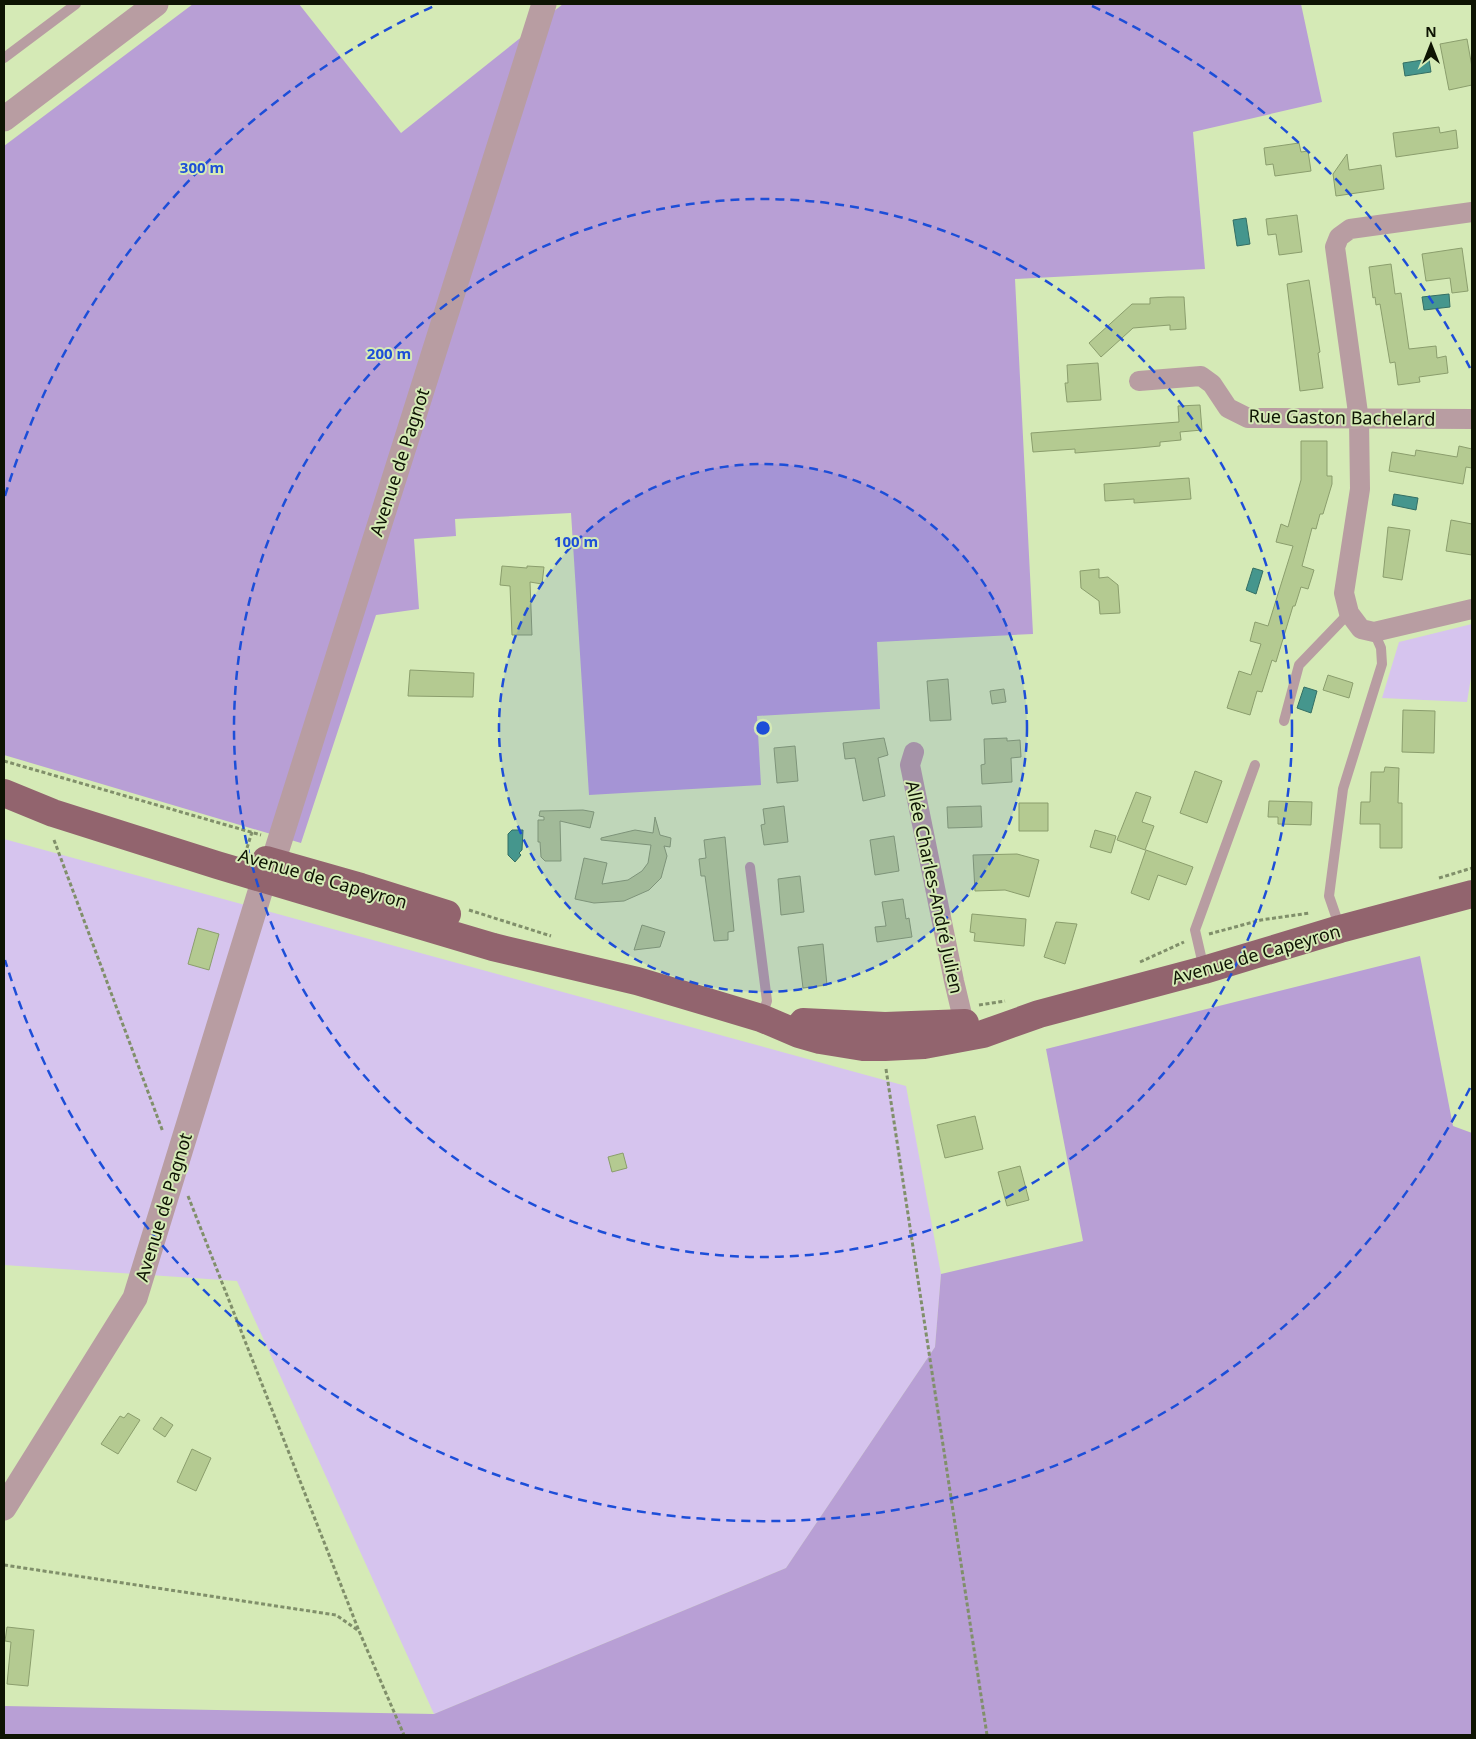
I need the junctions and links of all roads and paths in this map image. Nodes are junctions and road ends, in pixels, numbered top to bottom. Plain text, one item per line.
1 (76, 4) edge
2 (156, 4) edge
3 (544, 4) edge
4 (4, 58) edge
5 (4, 119) edge
6 (1472, 212) edge
7 (1139, 381) dead end
8 (1472, 419) edge
9 (1358, 420) junction
10 (1472, 609) edge
11 (1349, 613) junction
12 (1374, 632) junction
13 (1284, 721) dead end
14 (914, 752) dead end
15 (4, 761) edge
16 (1255, 765) dead end
17 (4, 791) edge
18 (261, 835) dead end
19 (54, 840) dead end
20 (750, 867) dead end
21 (1472, 868) edge
22 (268, 871) junction
23 (1435, 879) dead end
24 (1472, 894) edge
25 (465, 908) dead end
26 (1337, 918) junction
27 (558, 938) dead end
28 (1196, 938) junction
29 (1139, 963) dead end
30 (1204, 970) junction
31 (1008, 1001) dead end
32 (1039, 1014) junction
33 (967, 1015) junction
34 (762, 1018) junction
35 (885, 1047) junction
36 (176, 1166) junction
37 (4, 1508) edge
38 (4, 1565) edge
39 (359, 1631) junction
40 (404, 1735) edge
41 (987, 1735) edge

1 - 4 lane
2 - 5 street
3 - 22 street, Avenue de Pagnot
6 - 9 street
7 - 9 street, Rue Gaston Bachelard
8 - 9 street, Rue Gaston Bachelard
9 - 11 street
10 - 12 street
11 - 12 street
11 - 13 lane
12 - 26 lane
14 - 33 street, Allée Charles-André Julien
15 - 18 path
16 - 28 lane
17 - 22 main road, Avenue de Capeyron
19 - 36 path
20 - 34 lane
21 - 23 path
22 - 34 main road, Avenue de Capeyron
22 - 36 street, Avenue de Pagnot
24 - 26 main road, Avenue de Capeyron
25 - 27 path
26 - 28 path
26 - 30 main road, Avenue de Capeyron
28 - 29 path
28 - 30 lane
30 - 32 main road, Avenue de Capeyron
31 - 33 path
32 - 33 main road, Avenue de Capeyron
32 - 35 main road, Avenue de Capeyron
33 - 34 main road, Avenue de Capeyron
34 - 35 main road, Avenue de Capeyron
35 - 41 path
36 - 37 street, Avenue de Pagnot
36 - 39 path
38 - 39 path
39 - 40 path

